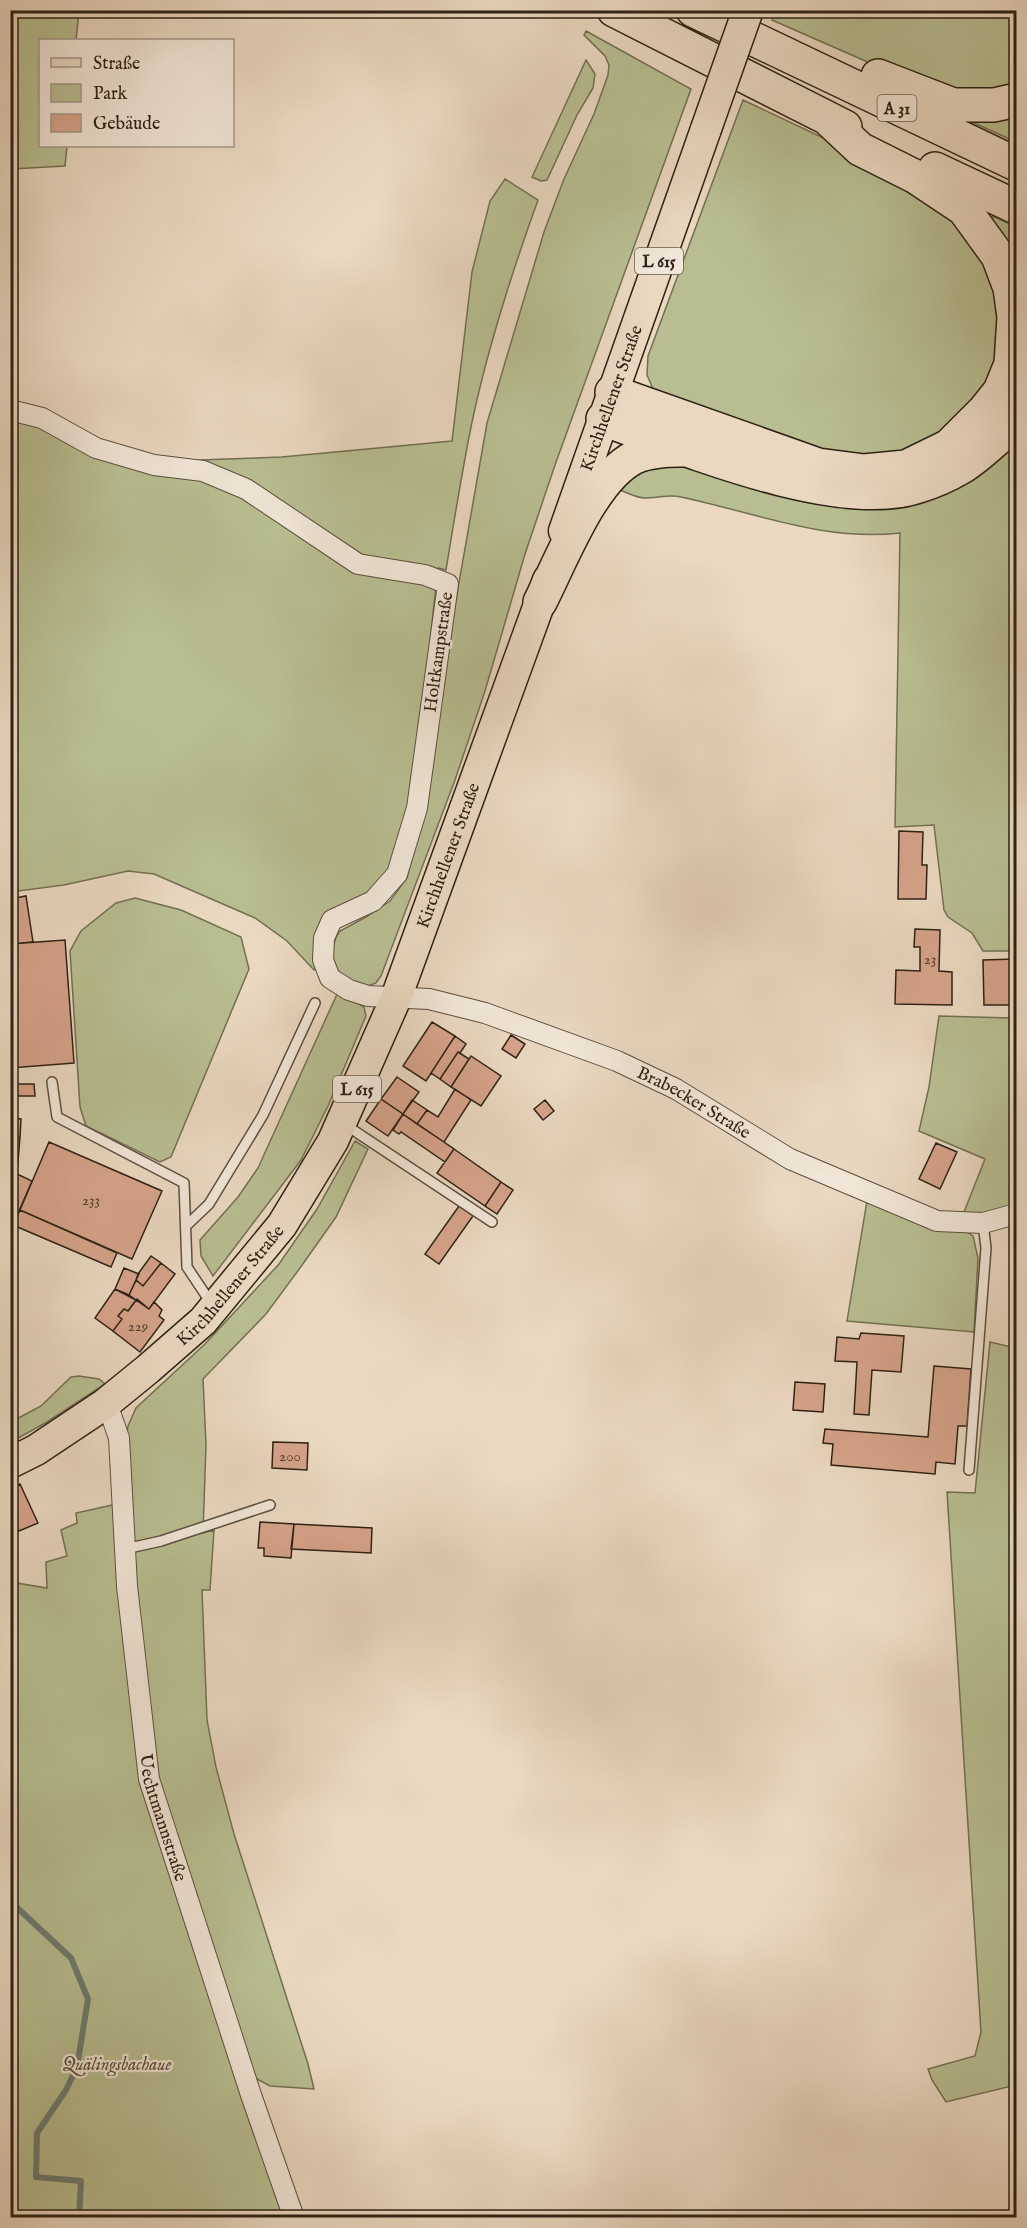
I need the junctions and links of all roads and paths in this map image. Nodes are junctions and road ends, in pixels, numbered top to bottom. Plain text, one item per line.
1 (614, 10) edge
2 (748, 10) edge
3 (702, 15) edge
4 (1017, 100) edge
5 (827, 118) junction
6 (1017, 164) edge
7 (1017, 207) edge
8 (607, 405) junction
9 (10, 410) edge
10 (1017, 422) edge
11 (686, 450) junction
12 (540, 602) junction
13 (396, 998) junction
14 (315, 1003) dead end
15 (52, 1082) dead end
16 (342, 1123) junction
17 (1017, 1214) edge
18 (492, 1222) dead end
19 (983, 1223) junction
20 (186, 1226) junction
21 (214, 1308) junction
22 (105, 1404) junction
23 (10, 1463) edge
24 (969, 1470) dead end
25 (270, 1505) dead end
26 (125, 1549) junction
27 (294, 2217) edge

1 - 5 highway, A 31
2 - 8 main road, Kirchhellener Straße / L 615, bridge
3 - 4 highway
3 - 6 highway, A 31
5 - 7 highway, A 31
5 - 8 highway
8 - 11 highway
8 - 12 main road, Kirchhellener Straße / L 615
9 - 13 street, Holtkampstraße
10 - 11 highway
11 - 12 highway
12 - 13 main road, Kirchhellener Straße / L 615
13 - 16 main road, Kirchhellener Straße / L 615
13 - 19 street, Brabecker Straße
14 - 20 lane
15 - 20 lane
16 - 18 lane
16 - 21 main road, Kirchhellener Straße / L 615
17 - 19 street, Brabecker Straße
19 - 24 lane
20 - 21 lane
21 - 22 main road, Kirchhellener Straße / L 615
22 - 23 main road, Kirchhellener Straße / L 615
22 - 26 street, Uechtmannstraße
25 - 26 lane
26 - 27 street, Uechtmannstraße

